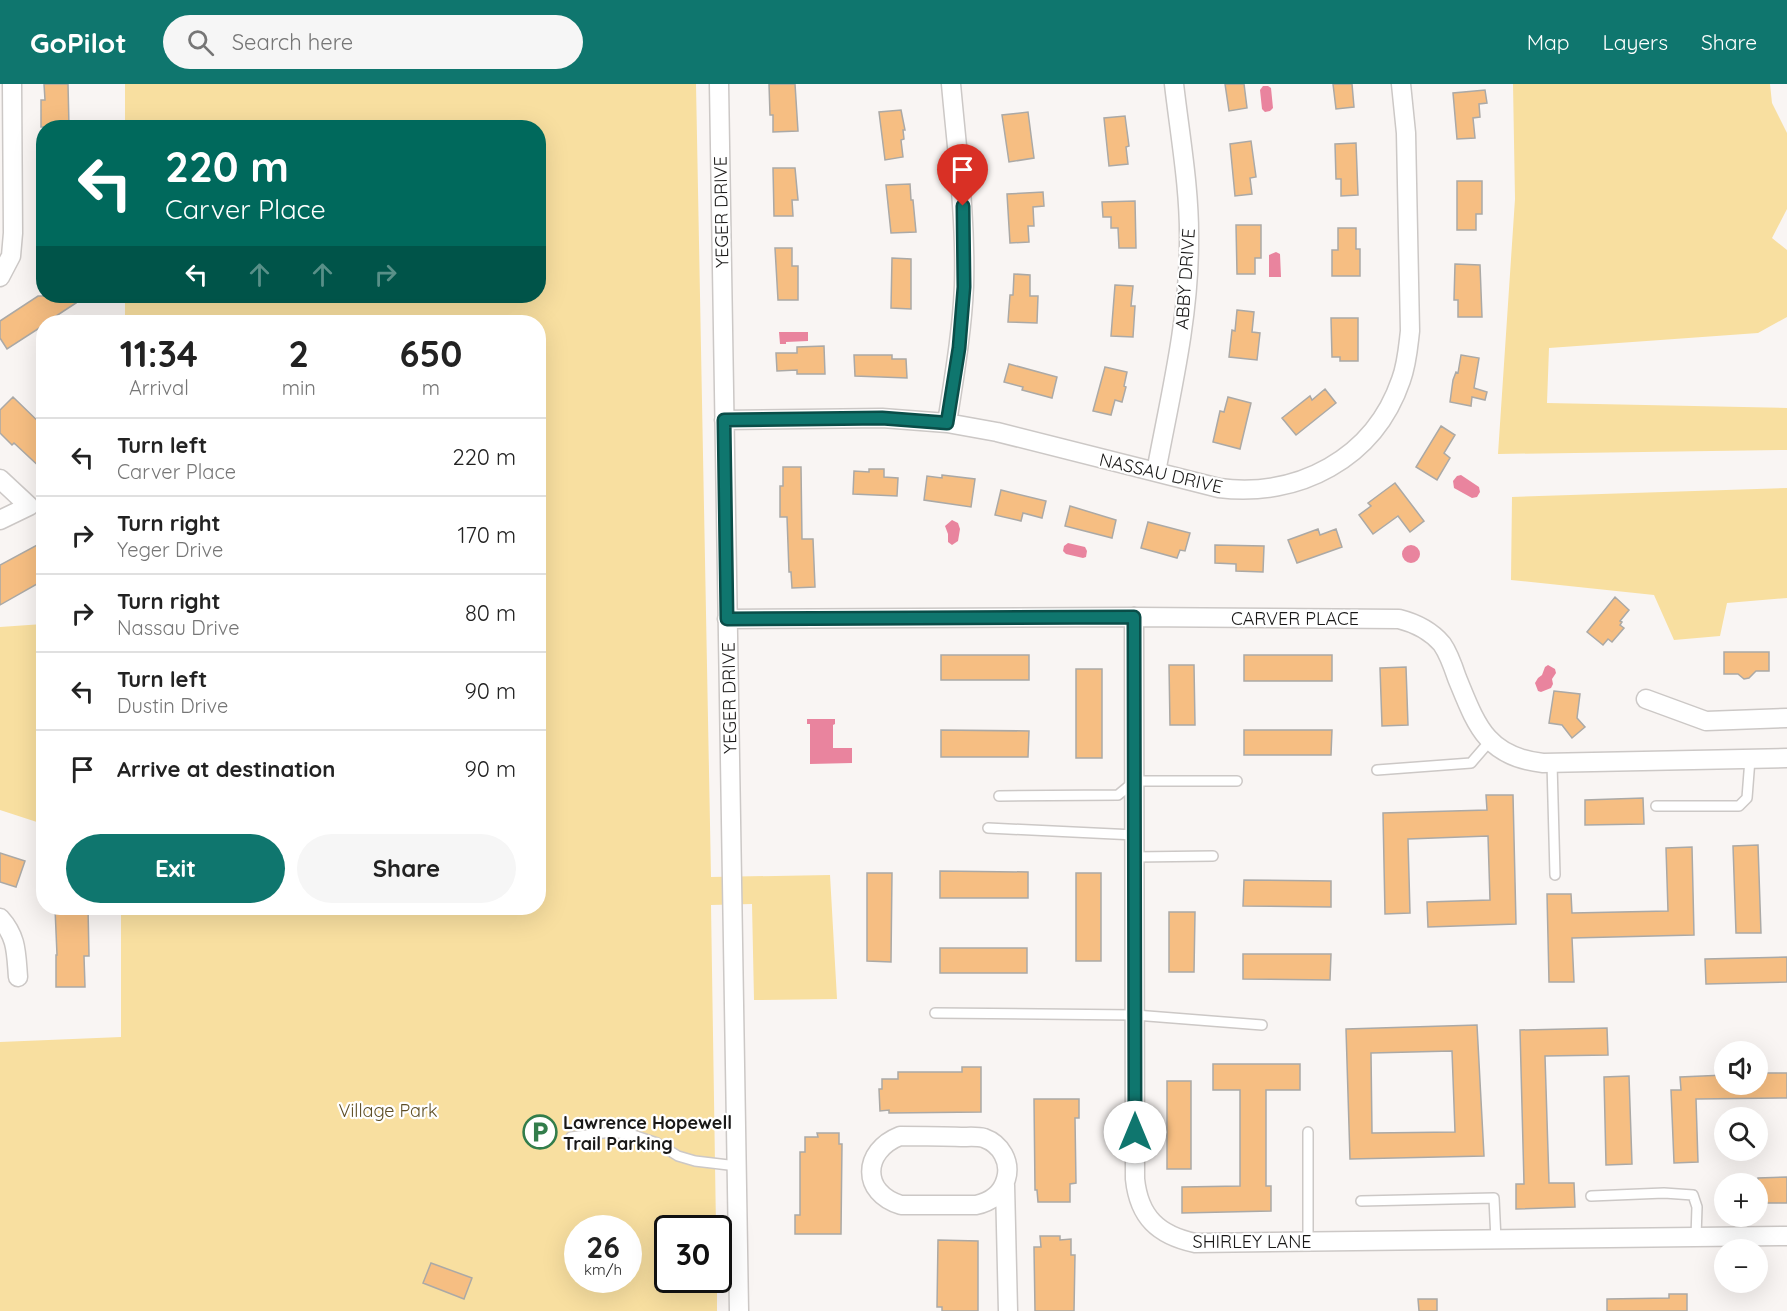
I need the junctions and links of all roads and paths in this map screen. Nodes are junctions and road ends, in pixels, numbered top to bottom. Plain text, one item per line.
1 (12, 84) edge
2 (719, 84) edge
3 (951, 84) edge
4 (1174, 84) edge
5 (1401, 84) edge
6 (0, 277) edge
7 (724, 420) junction
8 (947, 423) junction
9 (1156, 472) junction
10 (0, 479) edge
11 (0, 520) edge
12 (1134, 617) junction
13 (727, 619) junction
14 (1646, 699) dead end
15 (1787, 718) edge
16 (1490, 741) junction
17 (1787, 758) edge
18 (1750, 759) junction
19 (1552, 763) junction
20 (1377, 770) dead end
21 (1135, 781) junction
22 (1237, 781) dead end
23 (999, 796) dead end
24 (1656, 806) dead end
25 (988, 828) dead end
26 (1135, 835) junction
27 (1213, 856) dead end
28 (1134, 857) junction
29 (1556, 874) dead end
30 (0, 918) edge
31 (18, 977) dead end
32 (935, 1014) dead end
33 (1135, 1015) junction
34 (1262, 1025) dead end
35 (1308, 1132) dead end
36 (571, 1137) dead end
37 (737, 1166) junction
38 (1005, 1185) junction
39 (1591, 1196) dead end
40 (1361, 1201) dead end
41 (1787, 1236) edge
42 (1696, 1237) junction
43 (1496, 1240) junction
44 (1308, 1242) junction
45 (739, 1311) edge
46 (1008, 1311) edge

1 - 6 street
2 - 7 street, YEGER DRIVE
3 - 8 street
4 - 9 street, ABBY DRIVE
5 - 9 street, NASSAU DRIVE
7 - 8 street, NASSAU DRIVE
7 - 13 street, YEGER DRIVE
8 - 9 street, NASSAU DRIVE
10 - 11 street
12 - 13 street, CARVER PLACE
12 - 16 street, CARVER PLACE
12 - 21 street, SHIRLEY LANE
13 - 37 street, YEGER DRIVE
14 - 15 street
16 - 19 street, CARVER PLACE
16 - 20 lane
17 - 18 street, CARVER PLACE
18 - 19 street, CARVER PLACE
18 - 24 lane
19 - 29 lane
21 - 22 lane
21 - 23 lane
21 - 26 street, SHIRLEY LANE
25 - 26 lane
26 - 28 street, SHIRLEY LANE
27 - 28 lane
28 - 33 street, SHIRLEY LANE
30 - 31 street
32 - 33 lane
33 - 34 lane
33 - 44 street, SHIRLEY LANE
35 - 44 lane
36 - 37 lane
37 - 45 street, YEGER DRIVE
38 - 38 street
38 - 46 street
39 - 42 lane
40 - 43 lane
41 - 42 street, SHIRLEY LANE
42 - 43 street, SHIRLEY LANE
43 - 44 street, SHIRLEY LANE

